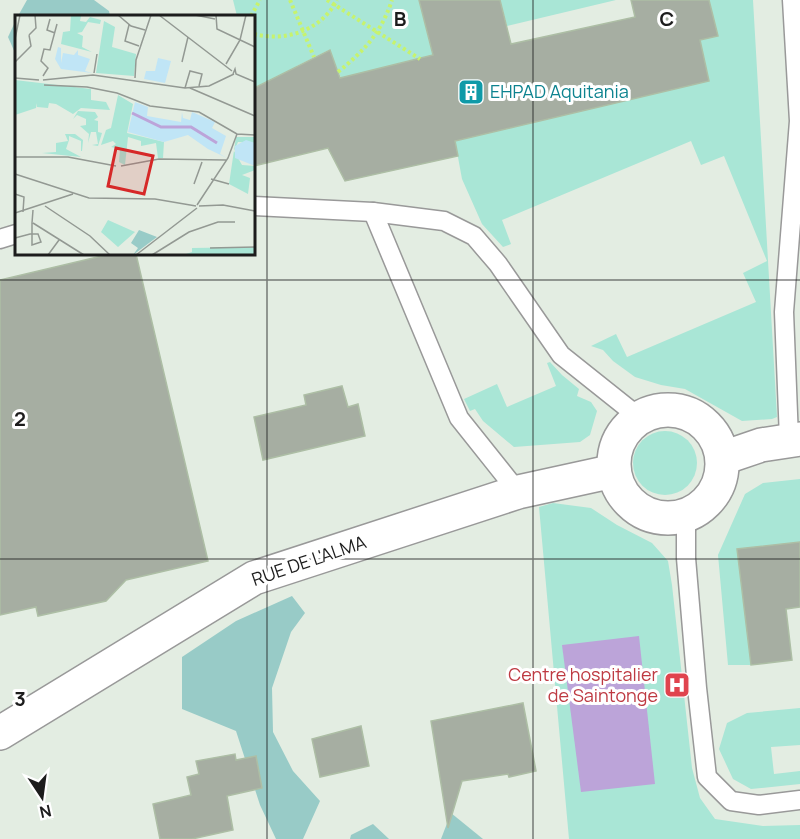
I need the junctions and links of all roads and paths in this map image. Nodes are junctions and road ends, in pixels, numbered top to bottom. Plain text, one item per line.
1 (260, 0) edge
2 (290, 0) edge
3 (327, 0) edge
4 (392, 0) edge
5 (792, 0) edge
6 (335, 2) edge
7 (252, 15) edge
8 (303, 32) junction
9 (378, 32) junction
10 (255, 34) edge
11 (314, 57) dead end
12 (420, 59) dead end
13 (338, 72) dead end
14 (255, 206) edge
15 (382, 214) junction
16 (15, 234) edge
17 (0, 239) edge
18 (639, 418) junction
19 (795, 439) edge
20 (723, 458) junction
21 (614, 471) junction
22 (518, 492) junction
23 (686, 516) junction
24 (0, 733) edge
25 (800, 800) edge

1 - 7 path
2 - 8 path
3 - 6 path
4 - 9 path
5 - 19 lane
6 - 8 path
6 - 9 path
8 - 10 path
8 - 11 path
9 - 12 path
9 - 13 path
14 - 15 lane
15 - 18 lane
15 - 22 lane
16 - 17 lane
18 - 20 street
18 - 21 street
19 - 20 street
20 - 23 street
21 - 22 street, RUE DE L'ALMA
21 - 23 street
22 - 24 street, RUE DE L'ALMA
23 - 25 lane

